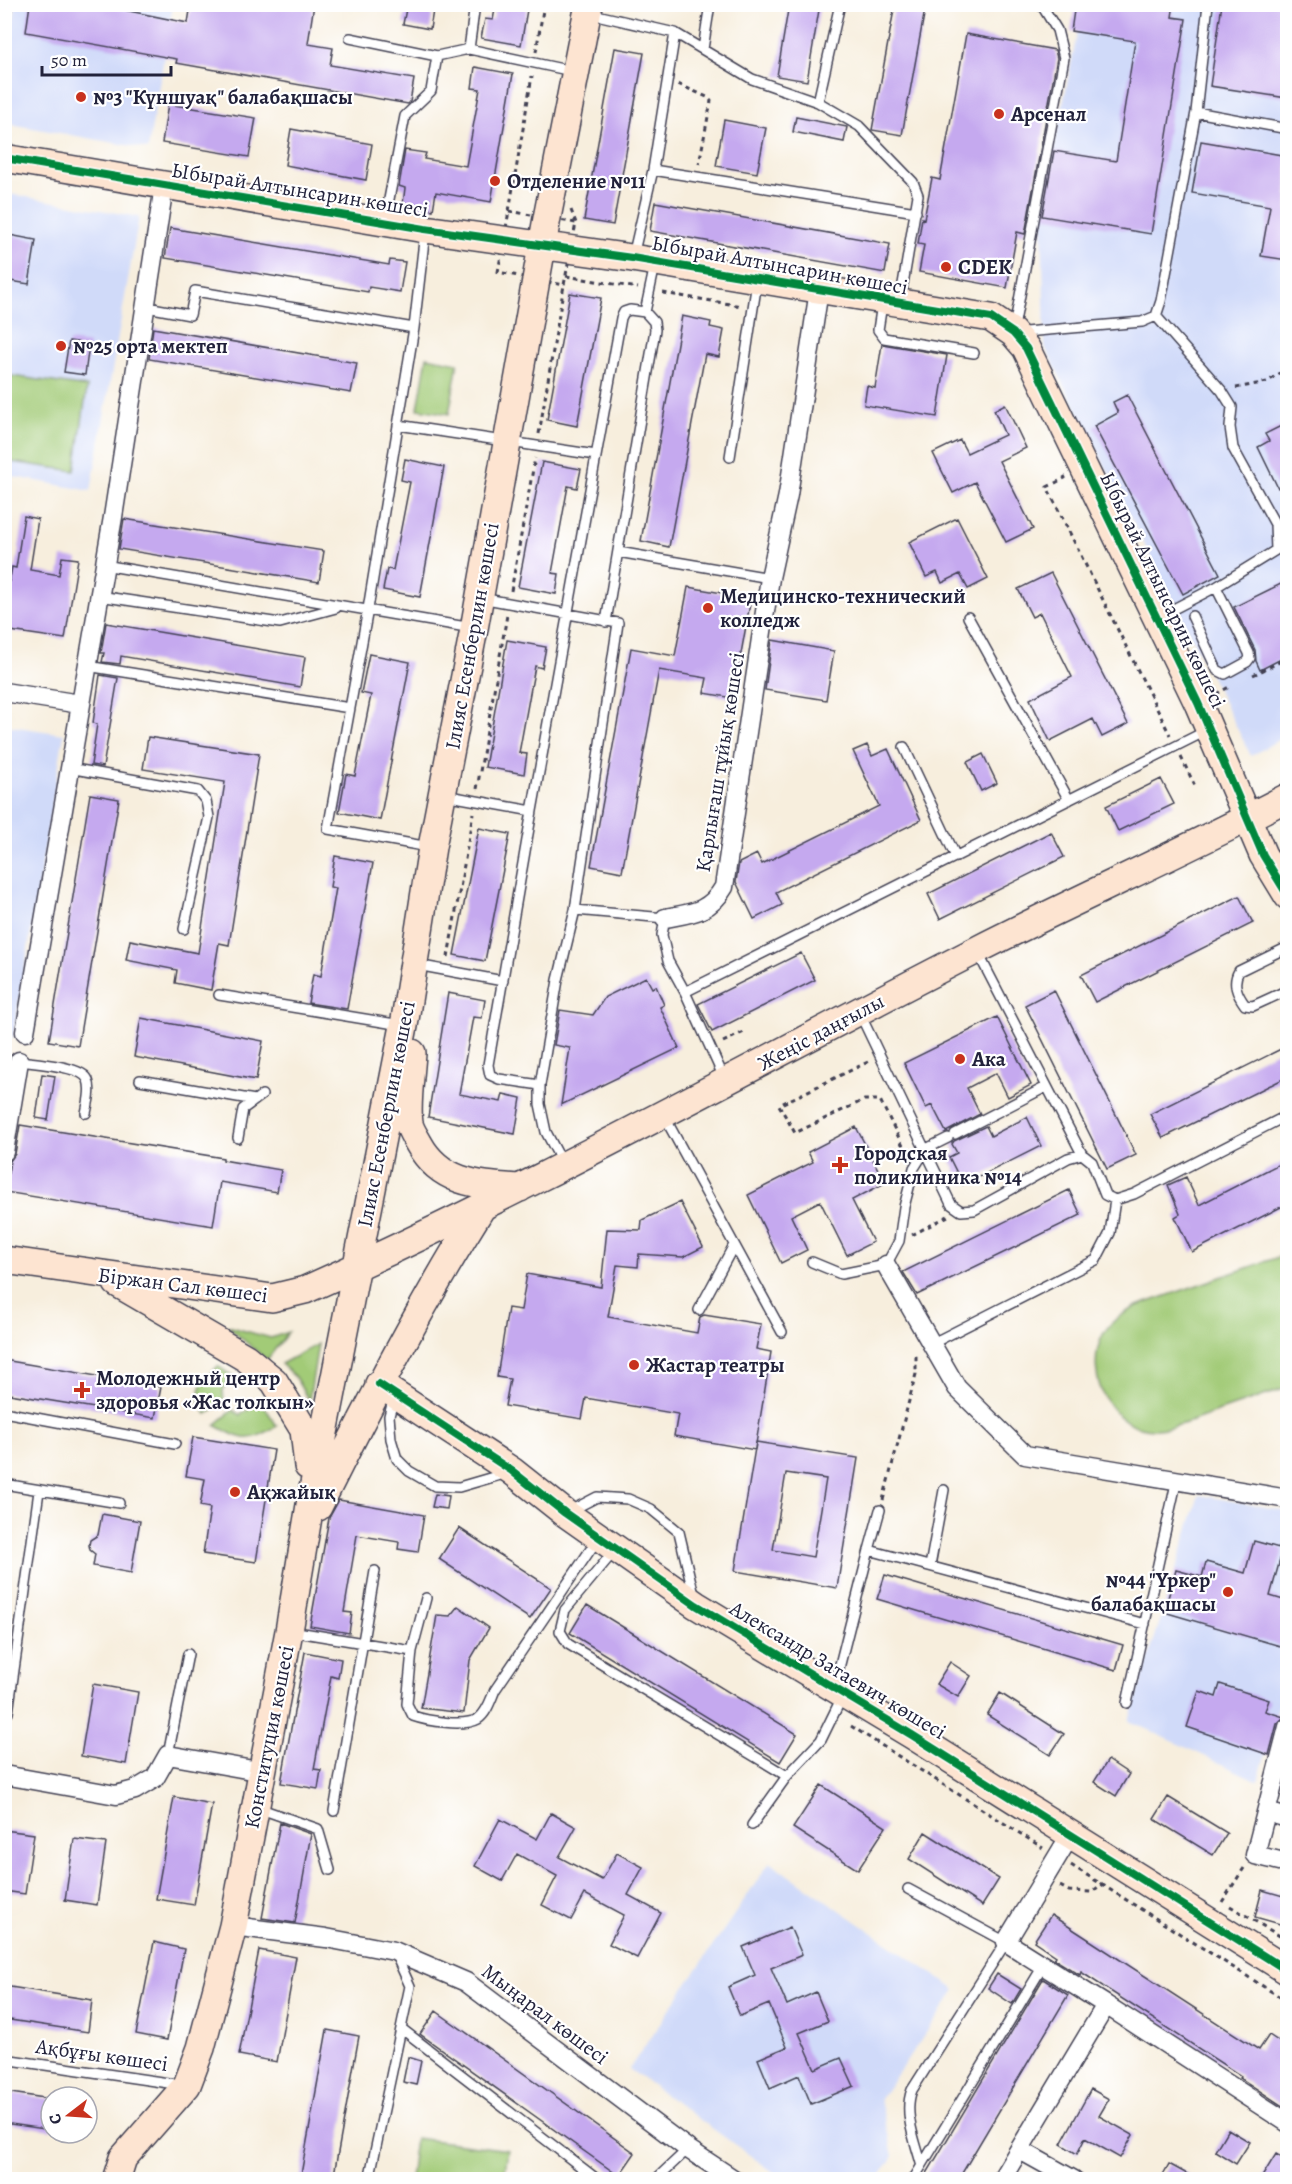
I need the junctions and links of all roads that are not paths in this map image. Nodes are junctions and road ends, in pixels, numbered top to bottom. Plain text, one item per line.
1 (8, 4) edge
2 (476, 4) edge
3 (710, 4) edge
4 (840, 4) edge
5 (1041, 4) edge
6 (1208, 4) edge
7 (588, 9) edge
8 (4, 17) edge
9 (675, 33) junction
10 (350, 38) dead end
11 (469, 49) junction
12 (703, 50) junction
13 (437, 56) junction
14 (576, 72) junction
15 (818, 102) junction
16 (1196, 112) junction
17 (1287, 129) edge
18 (4, 158) edge
19 (653, 170) junction
20 (164, 186) junction
21 (916, 212) junction
22 (384, 223) junction
23 (425, 229) junction
24 (542, 246) junction
25 (644, 260) junction
26 (757, 279) junction
27 (819, 290) junction
28 (891, 303) junction
29 (147, 308) junction
30 (645, 312) junction
31 (1156, 316) junction
32 (414, 328) junction
33 (1013, 333) junction
34 (974, 353) dead end
35 (398, 425) junction
36 (506, 442) junction
37 (596, 455) junction
38 (730, 457) dead end
39 (618, 552) junction
40 (104, 565) junction
41 (770, 578) junction
42 (1216, 587) junction
43 (99, 596) junction
44 (480, 598) junction
45 (340, 607) junction
46 (368, 609) junction
47 (567, 614) junction
48 (1192, 616) dead end
49 (968, 618) dead end
50 (1156, 618) junction
51 (606, 621) junction
52 (474, 629) junction
53 (87, 666) junction
54 (4, 692) edge
55 (80, 705) junction
56 (350, 708) junction
57 (1209, 729) junction
58 (904, 747) dead end
59 (69, 768) junction
60 (442, 795) junction
61 (1287, 797) edge
62 (1069, 800) junction
63 (532, 811) junction
64 (1247, 819) junction
65 (432, 847) junction
66 (956, 857) junction
67 (1287, 896) edge
68 (575, 910) junction
69 (665, 918) junction
70 (184, 929) dead end
71 (1287, 947) edge
72 (977, 950) junction
73 (414, 970) junction
74 (503, 981) junction
75 (1287, 990) edge
76 (685, 992) junction
77 (219, 995) dead end
78 (859, 1012) junction
79 (404, 1026) junction
80 (25, 1032) dead end
81 (19, 1061) joint
82 (140, 1080) dead end
83 (726, 1082) junction
84 (540, 1085) junction
85 (1046, 1087) junction
86 (86, 1113) dead end
87 (1287, 1115) edge
88 (664, 1116) junction
89 (238, 1138) dead end
90 (926, 1149) junction
91 (4, 1152) edge
92 (1082, 1154) junction
93 (564, 1166) junction
94 (521, 1188) junction
95 (1115, 1200) junction
96 (482, 1207) junction
97 (734, 1245) junction
98 (4, 1260) edge
99 (812, 1262) dead end
100 (886, 1265) junction
101 (356, 1268) junction
102 (103, 1275) junction
103 (699, 1310) dead end
104 (782, 1332) dead end
105 (924, 1348) junction
106 (387, 1389) junction
107 (4, 1412) edge
108 (175, 1444) dead end
109 (512, 1471) junction
110 (1177, 1479) junction
111 (4, 1484) edge
112 (944, 1490) dead end
113 (39, 1491) junction
114 (1287, 1498) edge
115 (310, 1499) junction
116 (119, 1503) dead end
117 (880, 1510) road end
118 (566, 1513) junction
119 (305, 1532) junction
120 (608, 1542) junction
121 (869, 1550) junction
122 (930, 1566) junction
123 (375, 1572) dead end
124 (426, 1599) dead end
125 (696, 1605) junction
126 (1145, 1624) junction
127 (289, 1631) junction
128 (363, 1644) junction
129 (412, 1651) junction
130 (189, 1654) dead end
131 (839, 1690) junction
132 (1127, 1703) dead end
133 (8, 1713) dead end
134 (1287, 1727) edge
135 (168, 1755) junction
136 (263, 1772) junction
137 (4, 1775) edge
138 (787, 1776) junction
139 (256, 1807) junction
140 (334, 1812) dead end
141 (1266, 1812) junction
142 (1287, 1818) edge
143 (753, 1825) dead end
144 (1071, 1834) junction
145 (1287, 1863) edge
146 (330, 1870) dead end
147 (908, 1889) dead end
148 (233, 1926) junction
149 (1006, 1942) junction
150 (394, 1951) junction
151 (1043, 1966) junction
152 (1287, 1971) edge
153 (1106, 2005) junction
154 (402, 2029) junction
155 (11, 2060) dead end
156 (187, 2085) junction
157 (1287, 2124) edge
158 (688, 2149) junction
159 (1020, 2150) junction
160 (921, 2163) junction
161 (116, 2180) edge
162 (369, 2180) edge
163 (598, 2180) edge
164 (655, 2180) edge
165 (735, 2180) edge
166 (913, 2180) edge
167 (1001, 2180) edge
168 (1074, 2180) edge

1 - 8 lane
2 - 11 lane
3 - 12 lane
4 - 15 lane
5 - 33 lane
6 - 16 lane
7 - 9 lane
7 - 14 main road, Ілияс Есенберлин көшесі
9 - 12 lane
9 - 19 lane
10 - 13 lane
11 - 13 lane
11 - 14 lane
12 - 15 lane
13 - 22 lane
14 - 24 main road, Ілияс Есенберлин көшесі
15 - 21 lane
16 - 17 lane
16 - 31 lane
18 - 20 main road, Ыбырай Алтынсарин көшесі
19 - 21 lane
19 - 25 lane
20 - 22 main road, Ыбырай Алтынсарин көшесі
20 - 29 street
21 - 28 lane
22 - 23 main road, Ыбырай Алтынсарин көшесі
23 - 24 main road, Ыбырай Алтынсарин көшесі
23 - 32 lane
24 - 25 main road, Ыбырай Алтынсарин көшесі
24 - 36 main road, Ілияс Есенберлин көшесі
25 - 26 main road, Ыбырай Алтынсарин көшесі
25 - 30 lane
26 - 27 main road, Ыбырай Алтынсарин көшесі
26 - 38 lane
27 - 28 main road, Ыбырай Алтынсарин көшесі
27 - 41 street, Қарлығаш тұйық көшесі
28 - 33 main road, Ыбырай Алтынсарин көшесі
28 - 34 lane
29 - 32 lane
29 - 40 street
30 - 37 lane
30 - 39 lane
31 - 33 lane
31 - 42 lane
32 - 35 lane
33 - 50 main road, Ыбырай Алтынсарин көшесі
35 - 36 lane
35 - 46 lane
36 - 37 lane
36 - 44 main road, Ілияс Есенберлин көшесі
37 - 47 lane
39 - 41 lane
39 - 51 lane
40 - 43 street
40 - 45 lane
41 - 69 street, Қарлығаш тұйық көшесі
42 - 48 lane
42 - 50 lane
43 - 45 lane
43 - 53 street
44 - 47 lane
44 - 52 main road, Ілияс Есенберлин көшесі
45 - 46 lane
46 - 52 lane
46 - 56 lane
47 - 51 lane
47 - 63 lane
49 - 62 lane
50 - 57 main road, Ыбырай Алтынсарин көшесі
51 - 68 lane
52 - 60 main road, Ілияс Есенберлин көшесі
53 - 55 street
53 - 56 lane
54 - 55 street
55 - 59 street
56 - 65 lane
57 - 62 lane
57 - 64 main road, Ыбырай Алтынсарин көшесі
58 - 66 lane
59 - 70 lane
59 - 80 street
60 - 63 lane
60 - 65 main road, Ілияс Есенберлин көшесі
61 - 64 main road, Жеңіс даңғылы
62 - 66 lane
63 - 74 lane
64 - 67 main road, Ыбырай Алтынсарин көшесі
64 - 72 main road, Жеңіс даңғылы
65 - 73 main road, Ілияс Есенберлин көшесі
66 - 76 lane
68 - 69 lane
68 - 84 lane
69 - 76 lane
71 - 75 lane
72 - 78 main road, Жеңіс даңғылы
72 - 85 lane
73 - 74 lane
73 - 79 main road, Ілияс Есенберлин көшесі
73 - 94 main road
74 - 84 lane
76 - 83 lane
77 - 79 lane
78 - 83 main road, Жеңіс даңғылы
78 - 90 lane
79 - 101 main road, Ілияс Есенберлин көшесі
81 - 86 lane
81 - 91 street
82 - 89 lane
83 - 88 main road, Жеңіс даңғылы
84 - 93 lane
85 - 90 lane
85 - 92 lane
87 - 95 lane
88 - 93 main road, Жеңіс даңғылы
88 - 97 lane
90 - 92 lane
90 - 100 lane
92 - 95 lane
93 - 94 main road, Жеңіс даңғылы
94 - 96 main road, Жеңіс даңғылы
95 - 105 lane
96 - 101 main road, Жеңіс даңғылы
96 - 106 main road
97 - 103 lane
97 - 104 lane
98 - 102 main road, Біржан Сал көшесі
99 - 100 lane
100 - 105 street
101 - 102 main road, Біржан Сал көшесі
101 - 115 main road, Конституция көшесі
102 - 115 main road
105 - 110 street
106 - 109 main road, Александр Затаевич көшесі
106 - 109 lane
106 - 119 main road
107 - 108 lane
109 - 118 main road, Александр Затаевич көшесі
110 - 114 street
110 - 126 lane
111 - 113 lane
112 - 122 lane
113 - 116 lane
113 - 133 lane
115 - 119 main road, Конституция көшесі
117 - 121 lane
118 - 120 main road, Александр Затаевич көшесі
118 - 125 lane
119 - 127 main road, Конституция көшесі
120 - 125 main road, Александр Затаевич көшесі
120 - 129 lane
120 - 138 lane
121 - 122 lane
121 - 131 lane
122 - 126 lane
123 - 128 lane
124 - 129 lane
125 - 131 main road, Александр Затаевич көшесі
126 - 132 lane
127 - 128 lane
127 - 136 main road, Конституция көшесі
128 - 129 lane
128 - 140 lane
130 - 135 lane
131 - 138 lane
131 - 144 main road, Александр Затаевич көшесі
134 - 141 street
135 - 136 street
135 - 137 street
136 - 139 main road, Конституция көшесі
138 - 143 lane
139 - 146 lane
139 - 148 main road, Конституция көшесі
141 - 142 street
141 - 145 street
144 - 149 street
144 - 152 main road, Александр Затаевич көшесі
147 - 149 lane
148 - 150 street, Мыңарал көшесі
148 - 156 main road, Конституция көшесі
149 - 151 street
149 - 160 lane
150 - 154 lane
150 - 158 street, Мыңарал көшесі
151 - 153 street
151 - 160 lane
153 - 157 street
153 - 159 street
154 - 162 lane
154 - 163 lane
155 - 156 lane, Ақбұғы көшесі
156 - 161 main road, Конституция көшесі
158 - 164 lane
158 - 165 street, Мыңарал көшесі
159 - 167 street
159 - 168 street
160 - 166 lane

